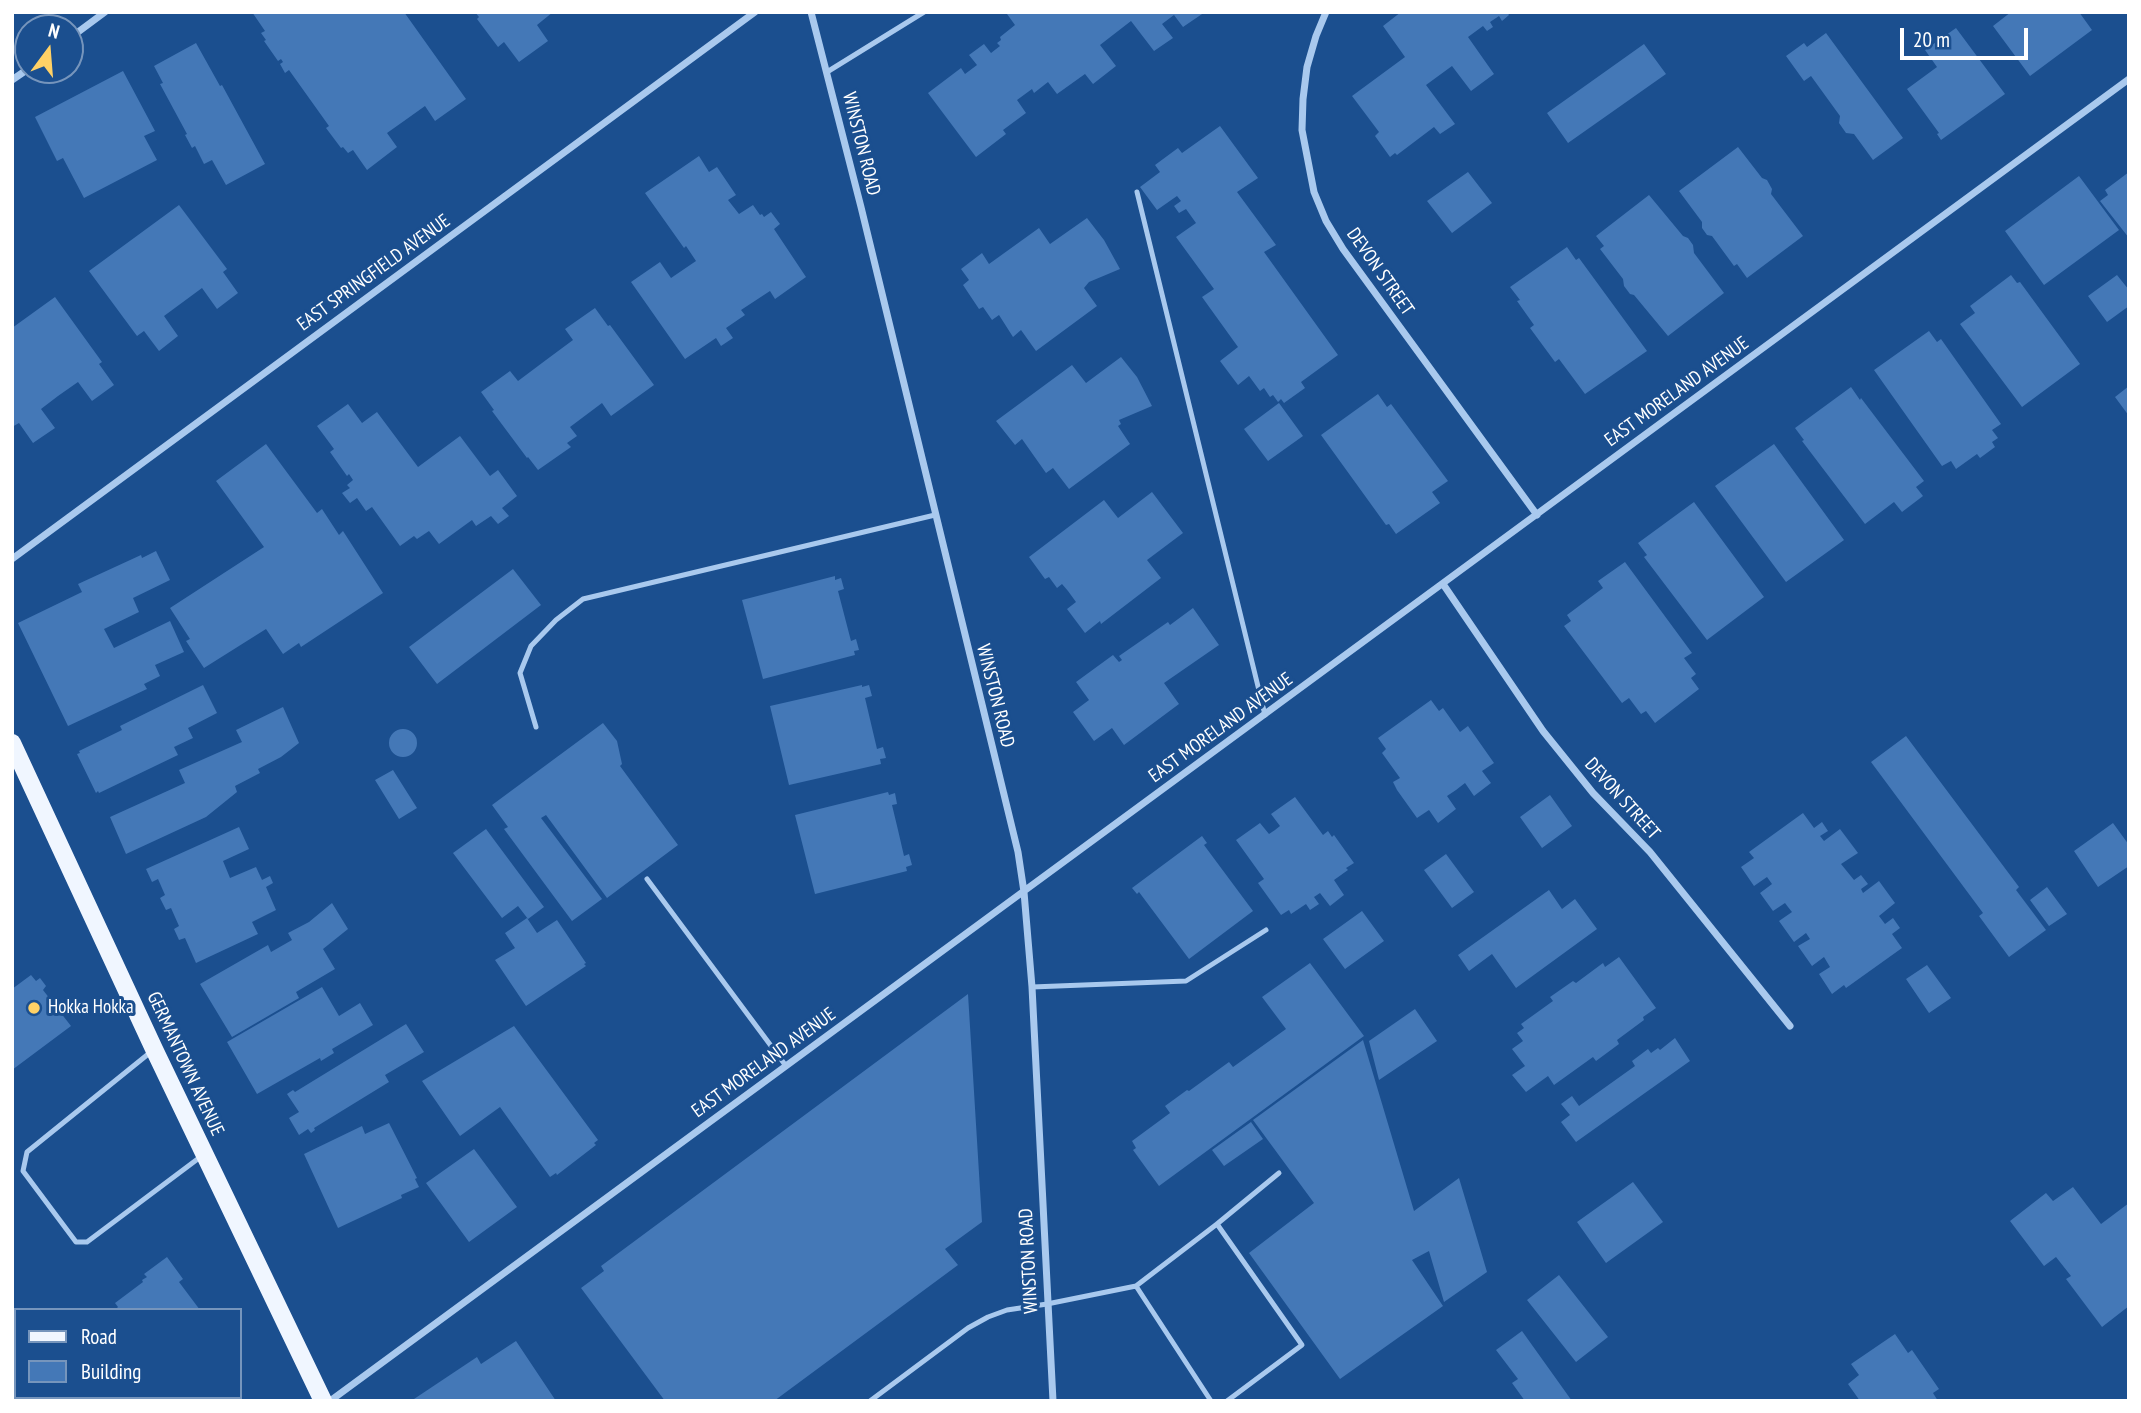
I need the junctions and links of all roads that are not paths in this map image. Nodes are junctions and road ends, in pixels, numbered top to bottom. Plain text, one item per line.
1 (105, 12) edge
2 (755, 12) edge
3 (811, 12) edge
4 (924, 12) edge
5 (1326, 12) edge
6 (84, 28) edge
7 (827, 72) junction
8 (2129, 79) edge
9 (1137, 192) dead end
10 (935, 515) junction
11 (1536, 515) junction
12 (12, 559) edge
13 (1443, 584) junction
14 (1265, 715) junction
15 (536, 727) dead end
16 (12, 743) edge
17 (647, 879) dead end
18 (1024, 892) junction
19 (1266, 930) dead end
20 (1032, 987) junction
21 (1790, 1026) dead end
22 (154, 1049) junction
23 (786, 1066) junction
24 (205, 1153) junction
25 (1279, 1173) dead end
26 (1217, 1224) junction
27 (1136, 1286) junction
28 (1047, 1304) junction
29 (323, 1401) edge
30 (330, 1401) edge
31 (870, 1401) edge
32 (1053, 1401) edge
33 (1211, 1401) edge
34 (1227, 1401) edge

1 - 6 street
2 - 12 street, EAST SPRINGFIELD AVENUE
3 - 7 street, WINSTON ROAD
4 - 7 lane
5 - 11 street, DEVON STREET
7 - 10 street, WINSTON ROAD
8 - 11 street, EAST MORELAND AVENUE
9 - 14 lane
10 - 15 lane
10 - 18 street, WINSTON ROAD
11 - 13 street, EAST MORELAND AVENUE
13 - 14 street, EAST MORELAND AVENUE
13 - 21 street, DEVON STREET
14 - 18 street, EAST MORELAND AVENUE
16 - 22 main road, GERMANTOWN AVENUE
17 - 23 lane
18 - 20 street, WINSTON ROAD
18 - 23 street, EAST MORELAND AVENUE
19 - 20 lane
20 - 28 street, WINSTON ROAD
22 - 24 main road, GERMANTOWN AVENUE
22 - 24 lane
23 - 30 street, EAST MORELAND AVENUE
24 - 29 main road, GERMANTOWN AVENUE
25 - 26 lane
26 - 27 lane
26 - 34 lane
27 - 28 lane
27 - 33 lane
28 - 31 lane
28 - 32 street, WINSTON ROAD

